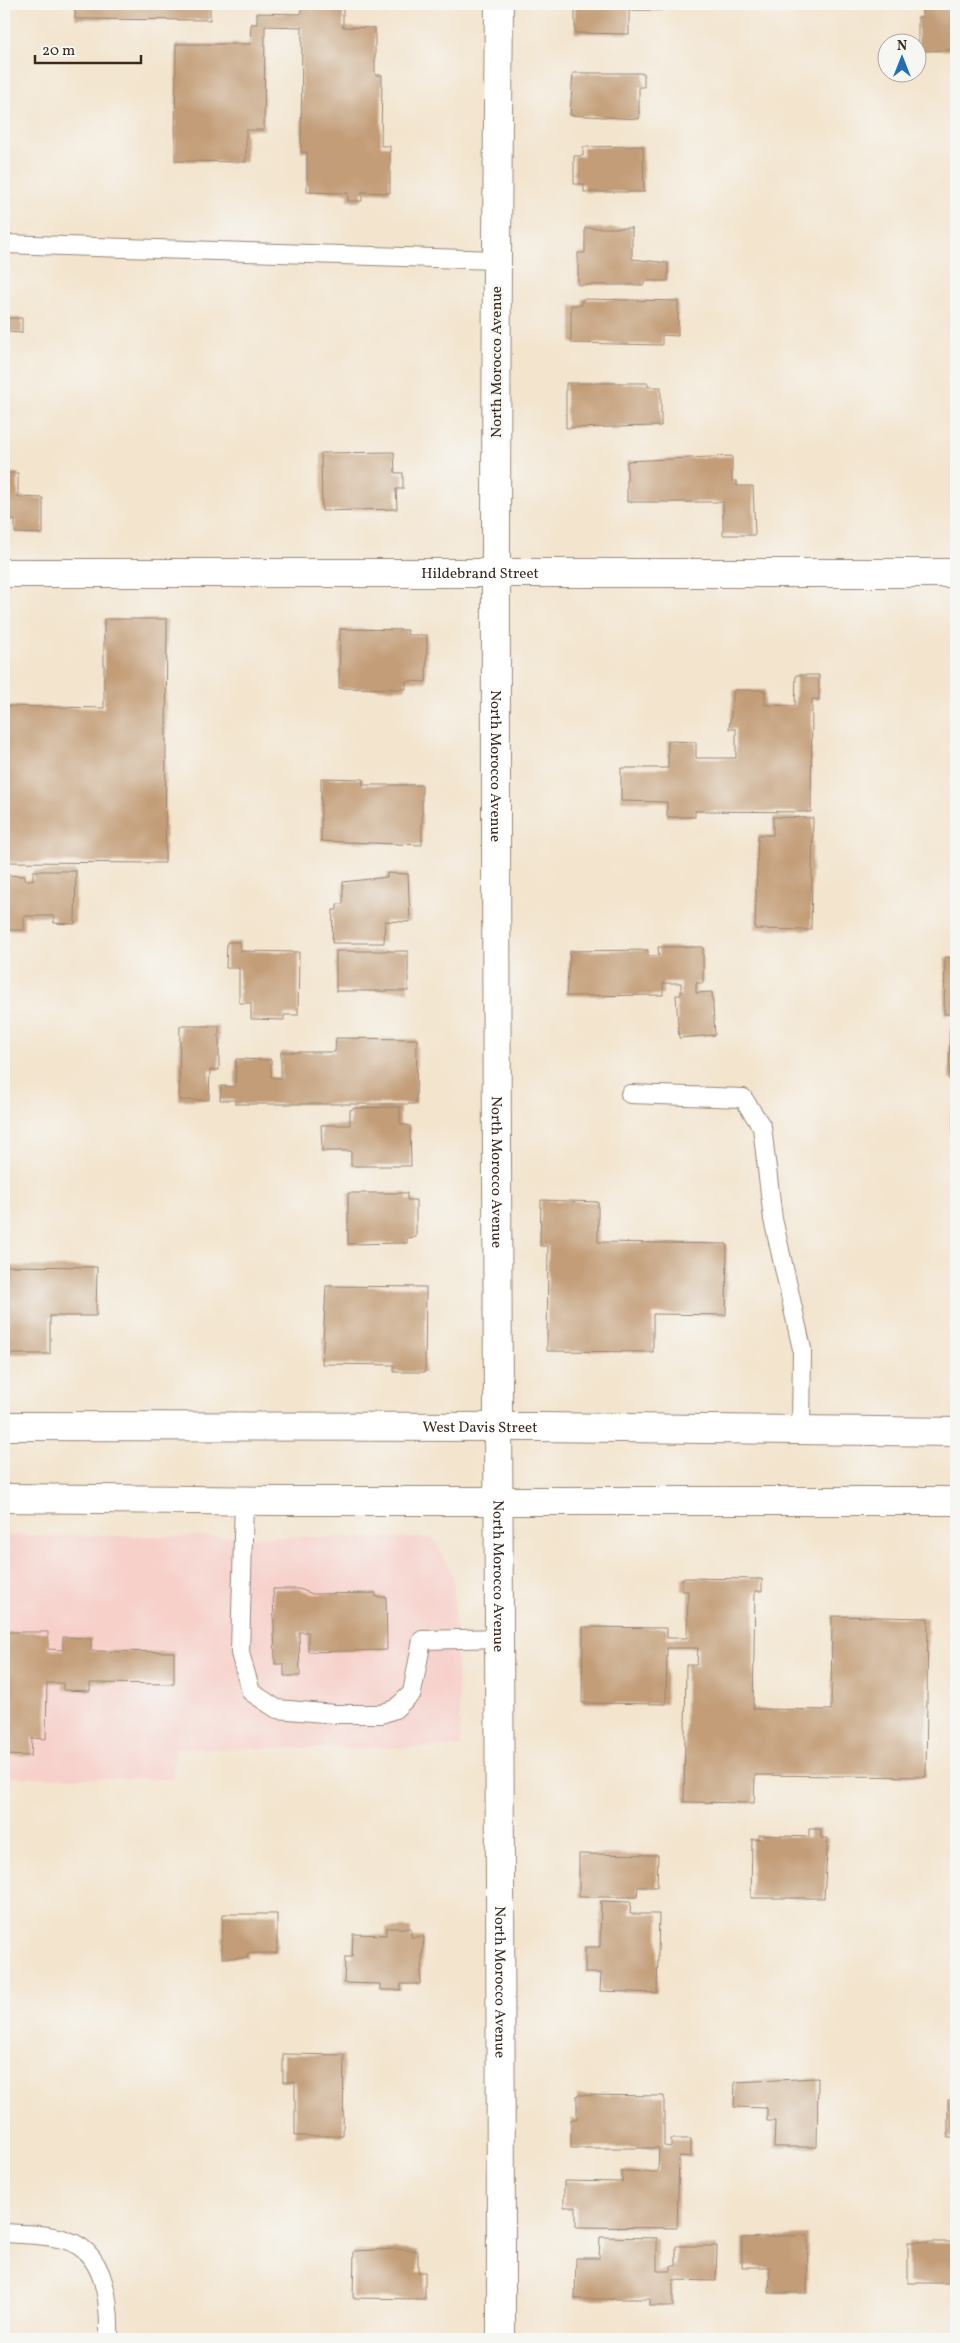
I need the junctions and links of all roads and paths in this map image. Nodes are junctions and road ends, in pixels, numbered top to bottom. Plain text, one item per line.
1 (499, 4) edge
2 (4, 244) edge
3 (496, 260) junction
4 (494, 572) junction
5 (4, 573) edge
6 (956, 573) edge
7 (630, 1094) dead end
8 (4, 1426) edge
9 (498, 1427) junction
10 (800, 1429) junction
11 (956, 1432) edge
12 (4, 1498) edge
13 (498, 1499) junction
14 (244, 1500) junction
15 (956, 1501) edge
16 (501, 1638) junction
17 (4, 2233) edge
18 (109, 2339) edge
19 (501, 2339) edge

1 - 3 street, North Morocco Avenue
2 - 3 lane
3 - 4 street, North Morocco Avenue
4 - 5 street, Hildebrand Street
4 - 6 street, Hildebrand Street
4 - 9 street, North Morocco Avenue
7 - 10 lane
8 - 9 street, West Davis Street
9 - 10 street, West Davis Street
9 - 13 street, North Morocco Avenue
10 - 11 street, West Davis Street
12 - 14 street
13 - 14 street
13 - 15 street
13 - 16 street, North Morocco Avenue
14 - 16 lane
16 - 19 street, North Morocco Avenue
17 - 18 lane

